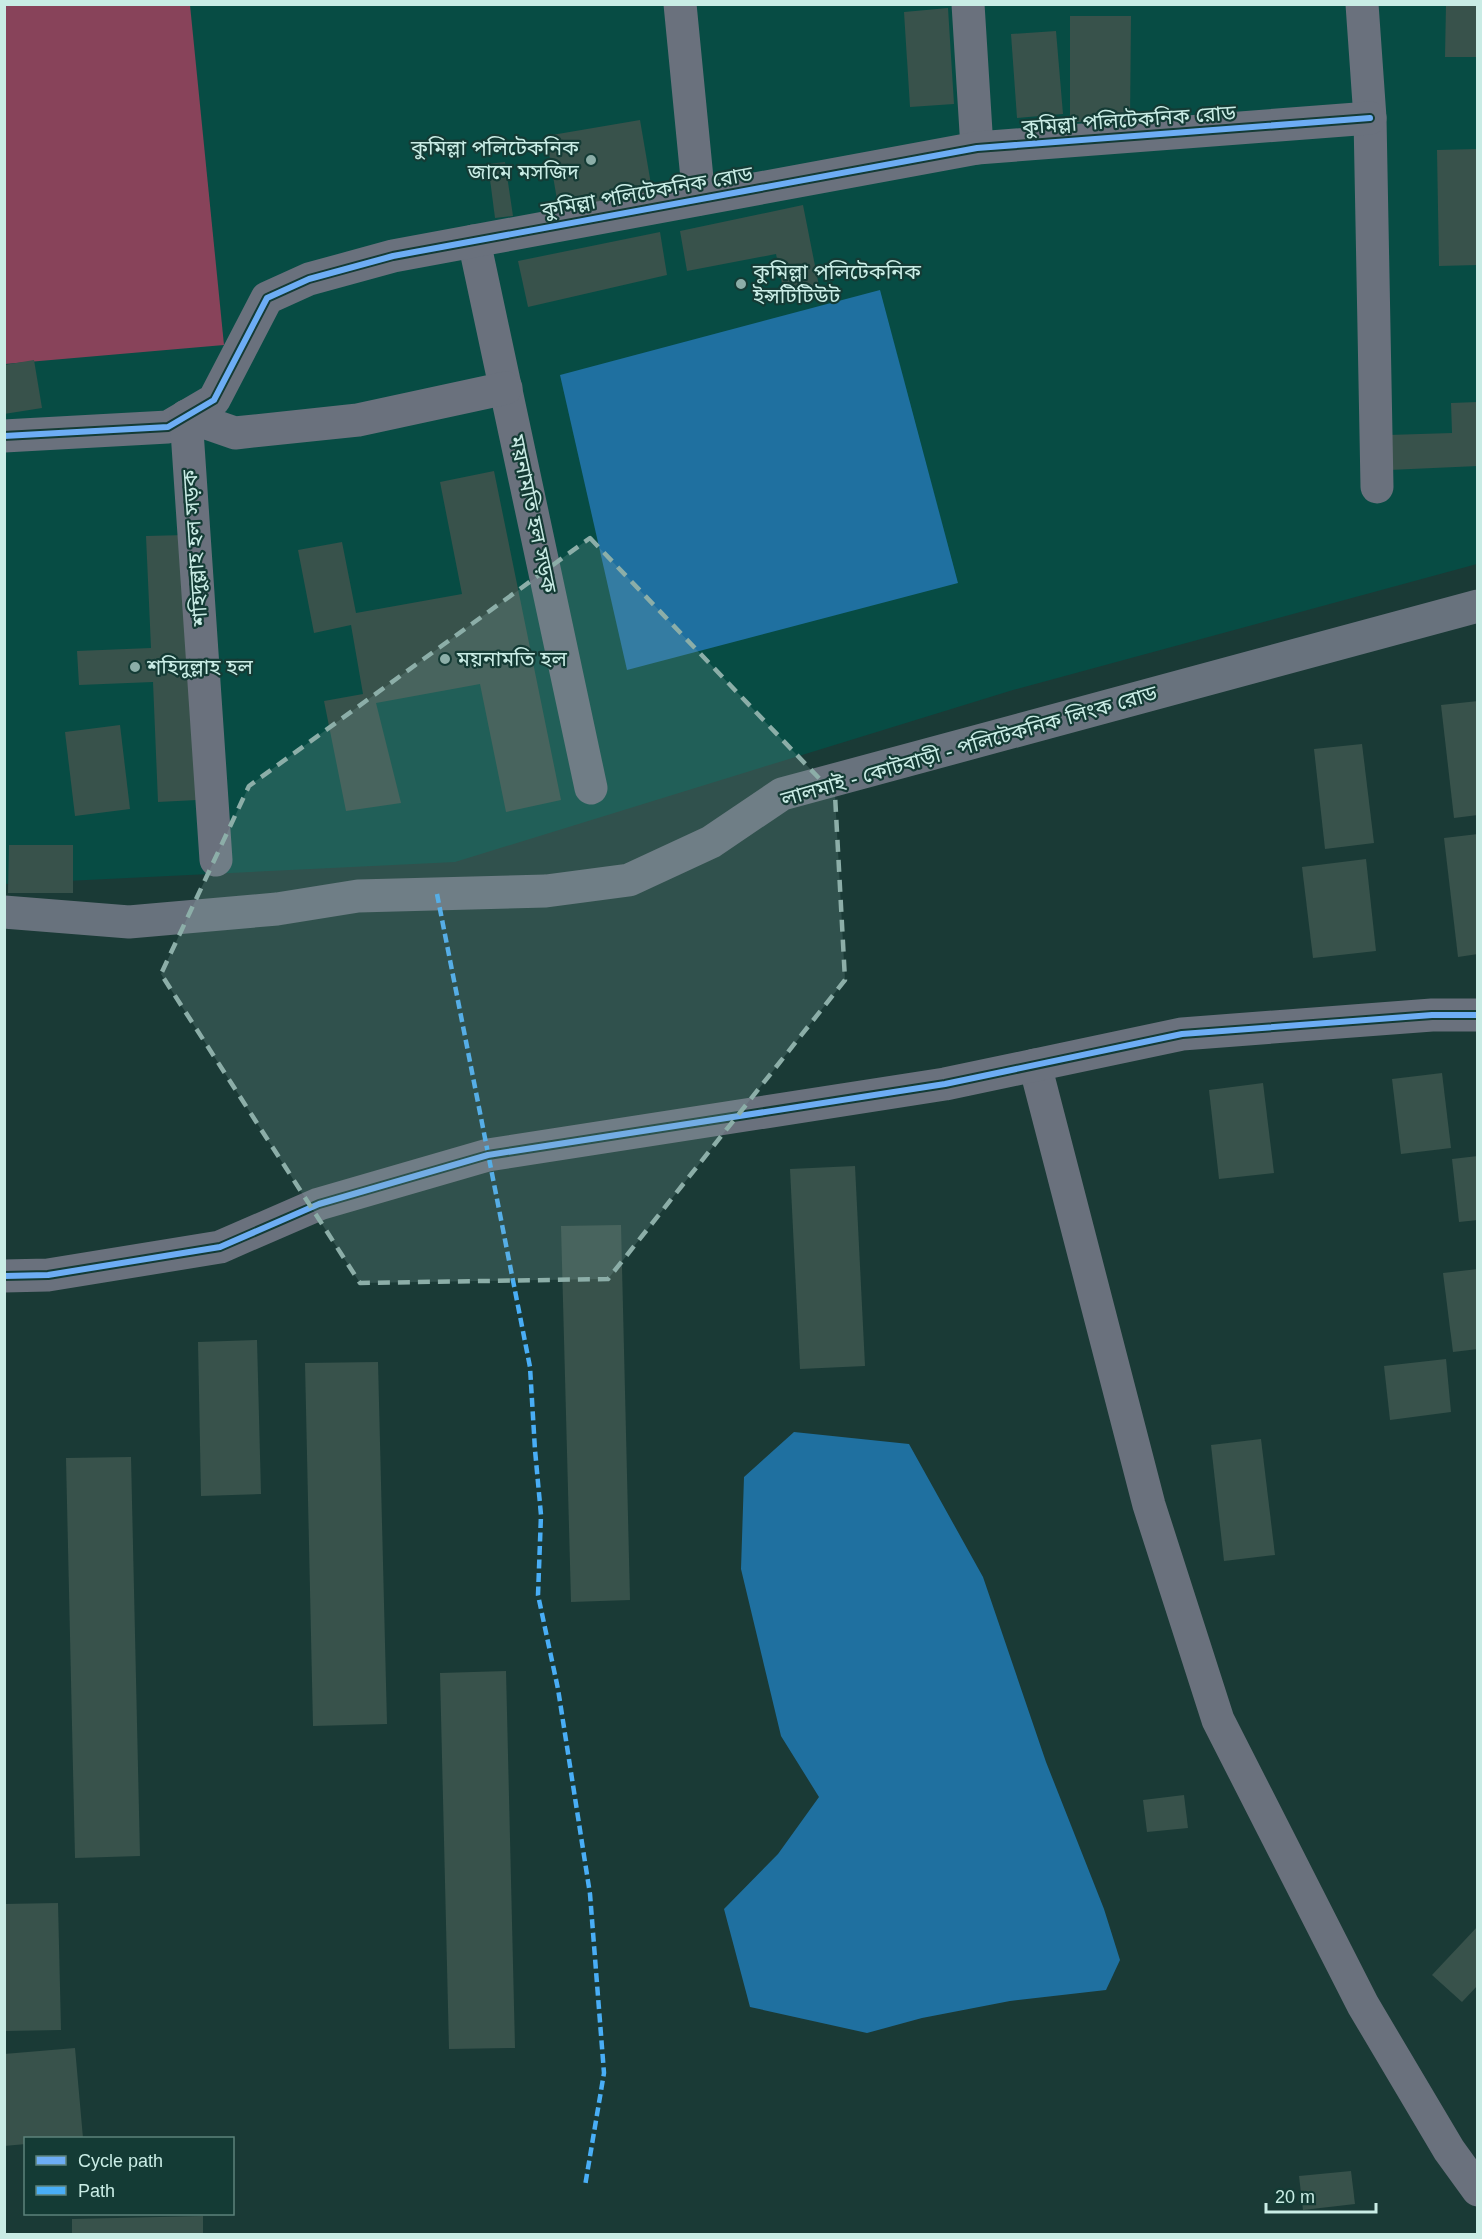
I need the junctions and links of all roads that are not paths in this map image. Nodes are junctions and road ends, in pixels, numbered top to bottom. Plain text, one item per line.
1 (680, 4) edge
2 (968, 4) edge
3 (1362, 4) edge
4 (1370, 118) junction
5 (977, 148) junction
6 (699, 199) junction
7 (474, 241) junction
8 (506, 388) junction
9 (186, 416) junction
10 (4, 436) edge
11 (1377, 487) dead end
12 (1478, 606) edge
13 (591, 788) dead end
14 (216, 860) dead end
15 (4, 912) edge
16 (1478, 1015) edge
17 (1035, 1065) junction
18 (4, 1276) edge
19 (1478, 2190) edge

1 - 6 street
2 - 5 street
3 - 4 street
4 - 5 street, কুমিল্লা পলিটেকনিক রোড
4 - 11 street
5 - 6 street, কুমিল্লা পলিটেকনিক রোড
6 - 7 street, কুমিল্লা পলিটেকনিক রোড
7 - 8 street, ময়নামতি হল সড়ক
7 - 9 street, কুমিল্লা পলিটেকনিক রোড
8 - 9 street
8 - 13 street, ময়নামতি হল সড়ক
9 - 10 street, কুমিল্লা পলিটেকনিক রোড
9 - 14 street, শহিদুল্লাহ হল সড়ক
12 - 15 main road, লালমাই - কোটবাড়ী - পলিটেকনিক লিংক রোড
16 - 17 street
17 - 18 street
17 - 19 street

